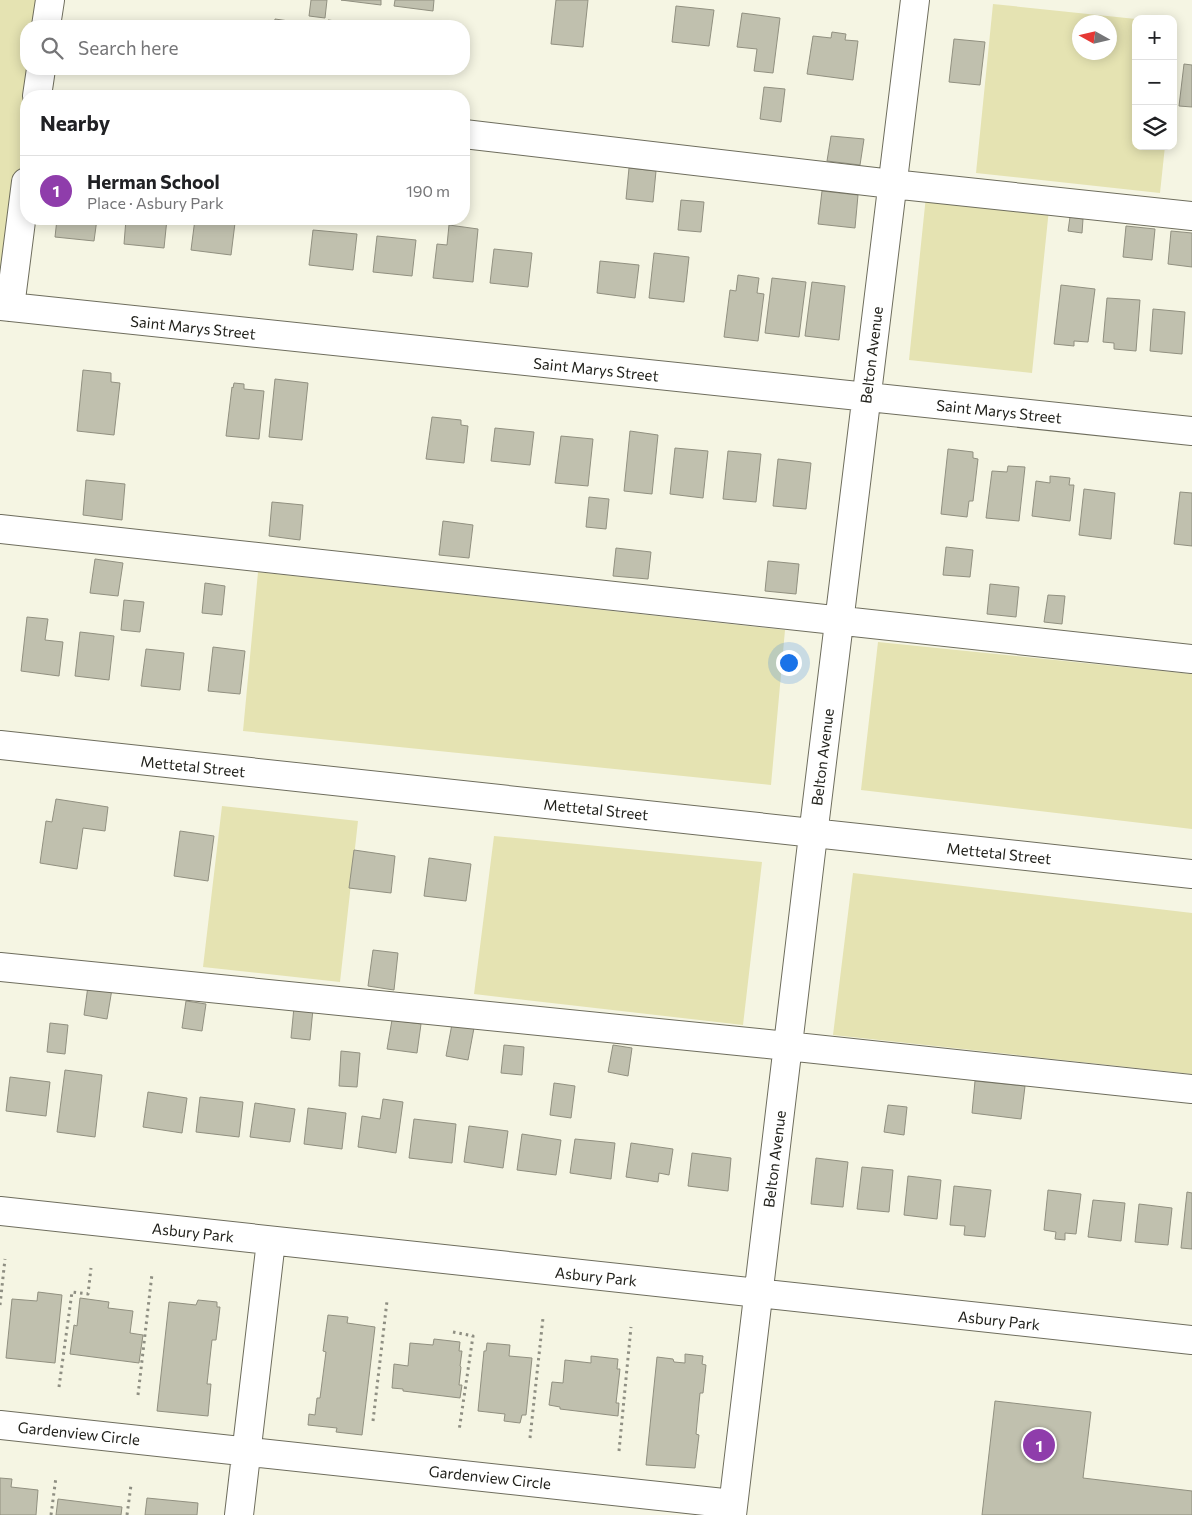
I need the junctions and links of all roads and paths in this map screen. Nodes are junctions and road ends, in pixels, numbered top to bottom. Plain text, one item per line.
1 (50, 0) edge
2 (915, 0) edge
3 (47, 20) edge
4 (40, 75) edge
5 (38, 90) edge
6 (470, 135) edge
7 (892, 184) junction
8 (1192, 216) edge
9 (20, 217) edge
10 (5, 306) edge
11 (866, 397) junction
12 (1192, 431) edge
13 (0, 529) edge
14 (839, 621) junction
15 (1192, 659) edge
16 (0, 745) edge
17 (813, 833) junction
18 (1192, 874) edge
19 (0, 967) edge
20 (788, 1046) junction
21 (1192, 1089) edge
22 (0, 1211) edge
23 (271, 1241) junction
24 (5, 1259) dead end
25 (91, 1268) dead end
26 (152, 1274) dead end
27 (758, 1292) junction
28 (387, 1301) dead end
29 (0, 1305) edge
30 (543, 1318) dead end
31 (630, 1327) dead end
32 (453, 1332) dead end
33 (1192, 1340) edge
34 (59, 1387) dead end
35 (138, 1395) dead end
36 (373, 1422) dead end
37 (0, 1424) edge
38 (459, 1431) dead end
39 (530, 1438) dead end
40 (247, 1451) junction
41 (619, 1451) dead end
42 (56, 1477) dead end
43 (131, 1485) dead end
44 (733, 1509) edge
45 (51, 1515) edge
46 (127, 1515) edge
47 (239, 1515) edge

1 - 3 street
2 - 7 street, Belton Avenue
4 - 5 street
6 - 7 street
7 - 8 street
7 - 11 street, Belton Avenue
9 - 10 street
10 - 11 street, Saint Marys Street
11 - 12 street, Saint Marys Street
11 - 14 street, Belton Avenue
13 - 14 street
14 - 15 street
14 - 17 street, Belton Avenue
16 - 17 street, Mettetal Street
17 - 18 street, Mettetal Street
17 - 20 street, Belton Avenue
19 - 20 street
20 - 21 street
20 - 27 street, Belton Avenue
22 - 23 street, Asbury Park
23 - 27 street, Asbury Park
23 - 40 street
24 - 29 path
25 - 34 path
26 - 35 path
27 - 33 street, Asbury Park
27 - 44 street, Belton Avenue
28 - 36 path
30 - 39 path
31 - 41 path
32 - 38 path
37 - 40 street, Gardenview Circle
40 - 44 street, Gardenview Circle
40 - 47 street
42 - 45 path
43 - 46 path

